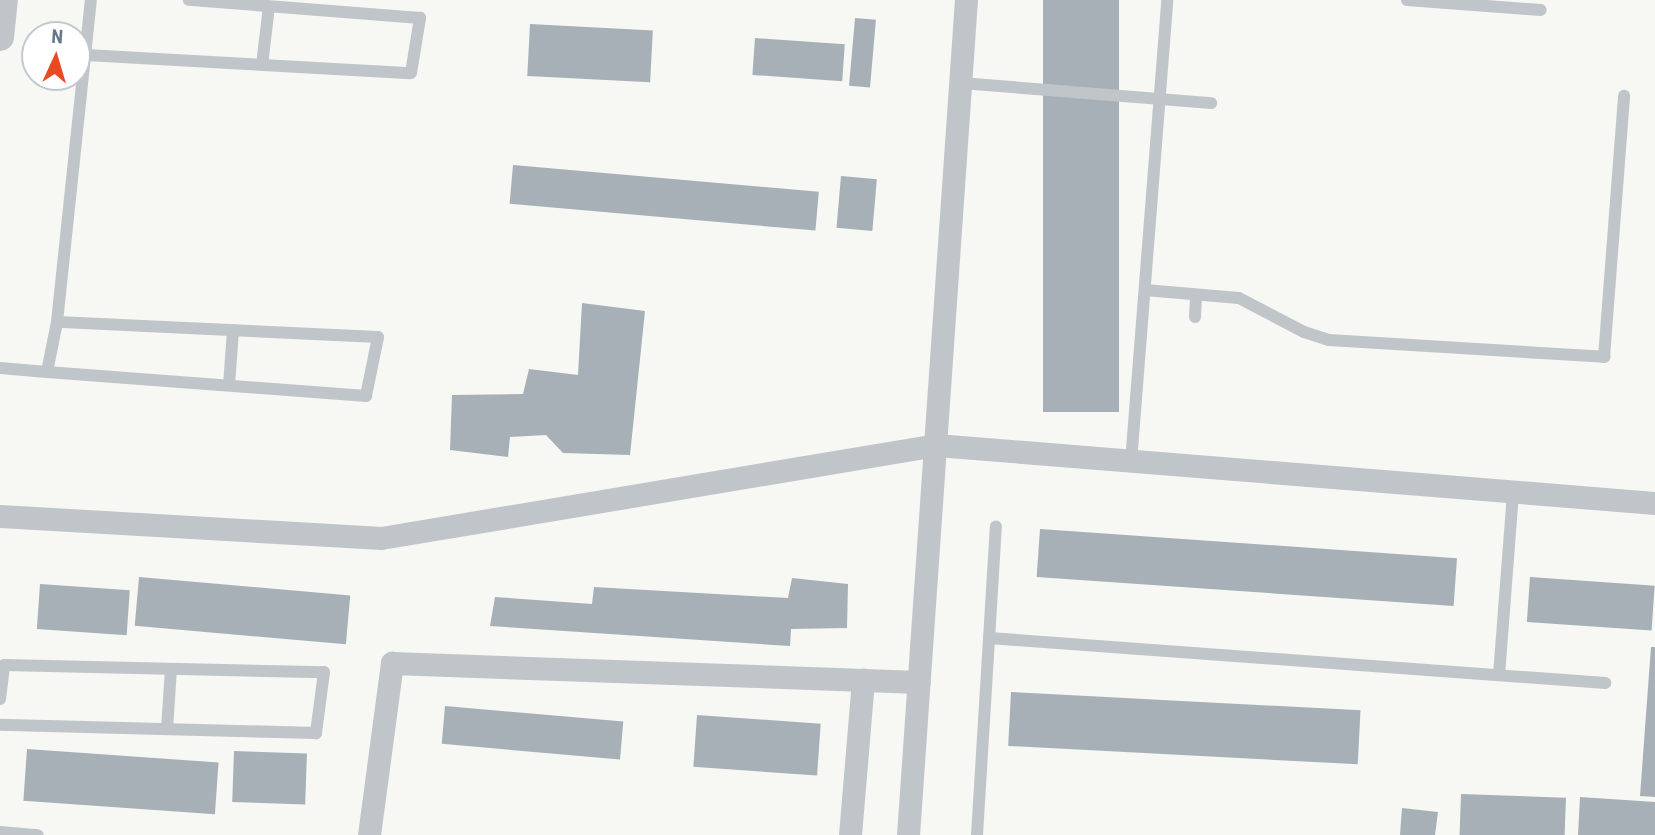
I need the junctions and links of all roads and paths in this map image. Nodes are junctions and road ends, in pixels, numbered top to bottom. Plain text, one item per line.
1 (4, 0) edge
2 (91, 0) edge
3 (189, 0) edge
4 (966, 0) edge
5 (1167, 0) edge
6 (1406, 0) edge
7 (269, 6) junction
8 (1541, 10) dead end
9 (89, 21) edge
10 (0, 37) edge
11 (91, 55) edge
12 (262, 65) junction
13 (961, 83) junction
14 (82, 91) edge
15 (1624, 96) dead end
16 (1160, 98) junction
17 (1212, 103) dead end
18 (1145, 290) junction
19 (1196, 295) junction
20 (1195, 317) dead end
21 (57, 322) junction
22 (233, 330) junction
23 (0, 368) edge
24 (47, 372) junction
25 (229, 386) junction
26 (936, 445) junction
27 (1131, 462) junction
28 (1513, 492) junction
29 (1655, 503) edge
30 (0, 516) edge
31 (996, 527) dead end
32 (989, 638) junction
33 (171, 669) junction
34 (1499, 675) junction
35 (863, 680) junction
36 (919, 682) junction
37 (1605, 683) dead end
38 (0, 699) edge
39 (0, 725) edge
40 (167, 729) junction
41 (0, 832) edge
42 (38, 835) edge
43 (369, 835) edge
44 (849, 835) edge
45 (908, 835) edge
46 (977, 835) edge

1 - 10 street
2 - 9 lane
3 - 7 lane
4 - 13 street
5 - 16 lane
6 - 8 lane
7 - 12 lane
7 - 12 lane
11 - 12 lane
13 - 16 lane
13 - 26 street
14 - 21 lane
15 - 19 lane
16 - 17 lane
16 - 18 lane
18 - 19 lane
18 - 27 lane
19 - 20 lane
21 - 22 lane
21 - 24 lane
22 - 25 lane
22 - 25 lane
23 - 24 lane
24 - 25 lane
26 - 27 street
26 - 30 street
26 - 36 street
27 - 28 street
28 - 29 street
28 - 34 lane
31 - 32 lane
32 - 34 lane
32 - 46 lane
33 - 38 lane
33 - 40 lane
33 - 40 lane
34 - 37 lane
35 - 36 street
35 - 43 street
35 - 44 street
36 - 45 street
39 - 40 lane
41 - 42 lane

